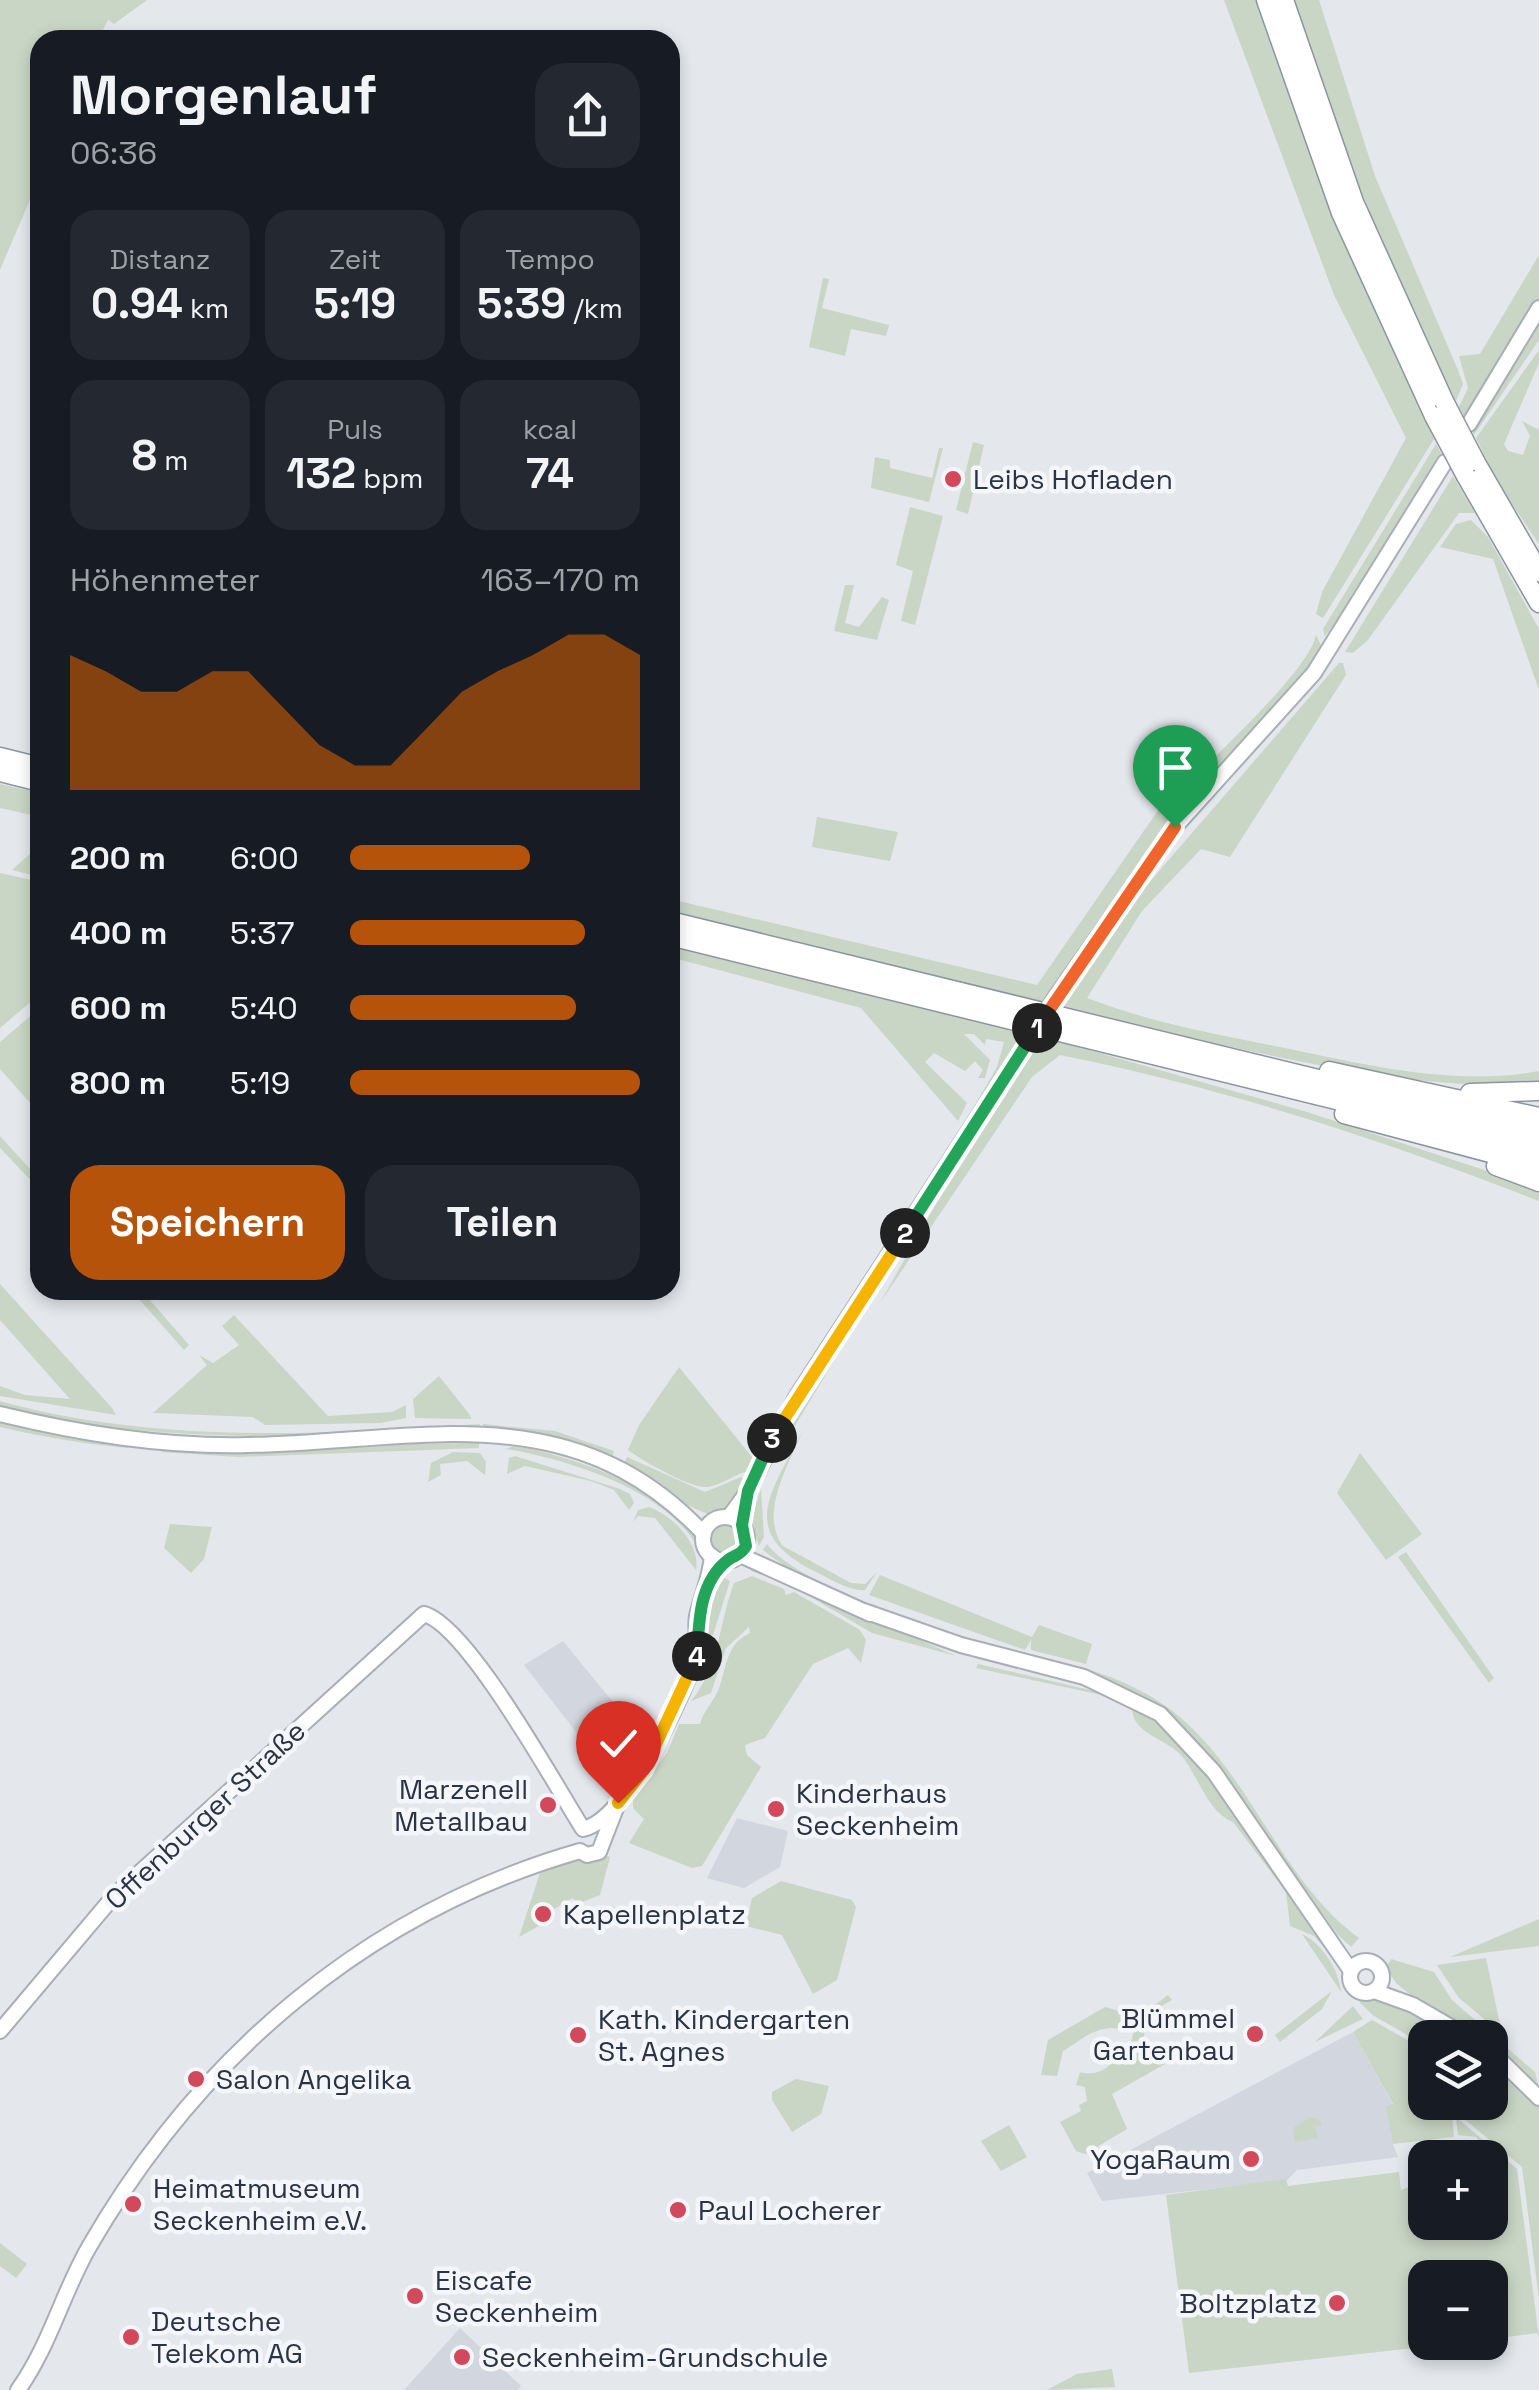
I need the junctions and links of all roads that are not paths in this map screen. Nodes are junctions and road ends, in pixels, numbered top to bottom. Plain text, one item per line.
1 (1266, 0) edge
2 (1284, 0) edge
3 (1539, 308) edge
4 (1439, 409) junction
5 (1468, 424) dead end
6 (1445, 462) dead end
7 (1470, 468) junction
8 (1539, 572) edge
9 (1539, 603) edge
10 (0, 758) edge
11 (30, 765) edge
12 (0, 772) edge
13 (30, 780) edge
14 (680, 923) edge
15 (680, 938) edge
16 (1232, 1058) junction
17 (1260, 1081) junction
18 (1539, 1091) edge
19 (1439, 1093) junction
20 (1539, 1117) edge
21 (1539, 1133) edge
22 (1450, 1145) junction
23 (1539, 1150) edge
24 (1539, 1166) edge
25 (1539, 1182) edge
26 (0, 1411) edge
27 (678, 1507) junction
28 (704, 1534) junction
29 (730, 1539) junction
30 (593, 1831) junction
31 (580, 1851) junction
32 (1356, 1966) junction
33 (1378, 1984) junction
34 (1439, 2020) edge
35 (0, 2031) edge
36 (1508, 2068) edge
37 (1539, 2098) edge
38 (18, 2390) edge

1 - 4 highway
2 - 4 highway
3 - 5 main road
4 - 7 highway, bridge
6 - 29 main road, bridge
7 - 8 highway
7 - 9 highway
10 - 11 highway
12 - 13 highway
14 - 16 highway
15 - 17 highway
16 - 19 highway
16 - 21 highway
17 - 22 highway
17 - 23 highway
18 - 19 highway
19 - 20 highway
22 - 24 highway
22 - 25 highway
26 - 27 main road
27 - 28 main road
27 - 29 main road
28 - 29 main road
28 - 29 main road
29 - 30 main road
29 - 32 main road
30 - 31 main road
30 - 31 main road
30 - 35 main road, Offenburger Straße
31 - 38 main road
32 - 33 main road
32 - 33 main road
33 - 34 main road
36 - 37 main road

